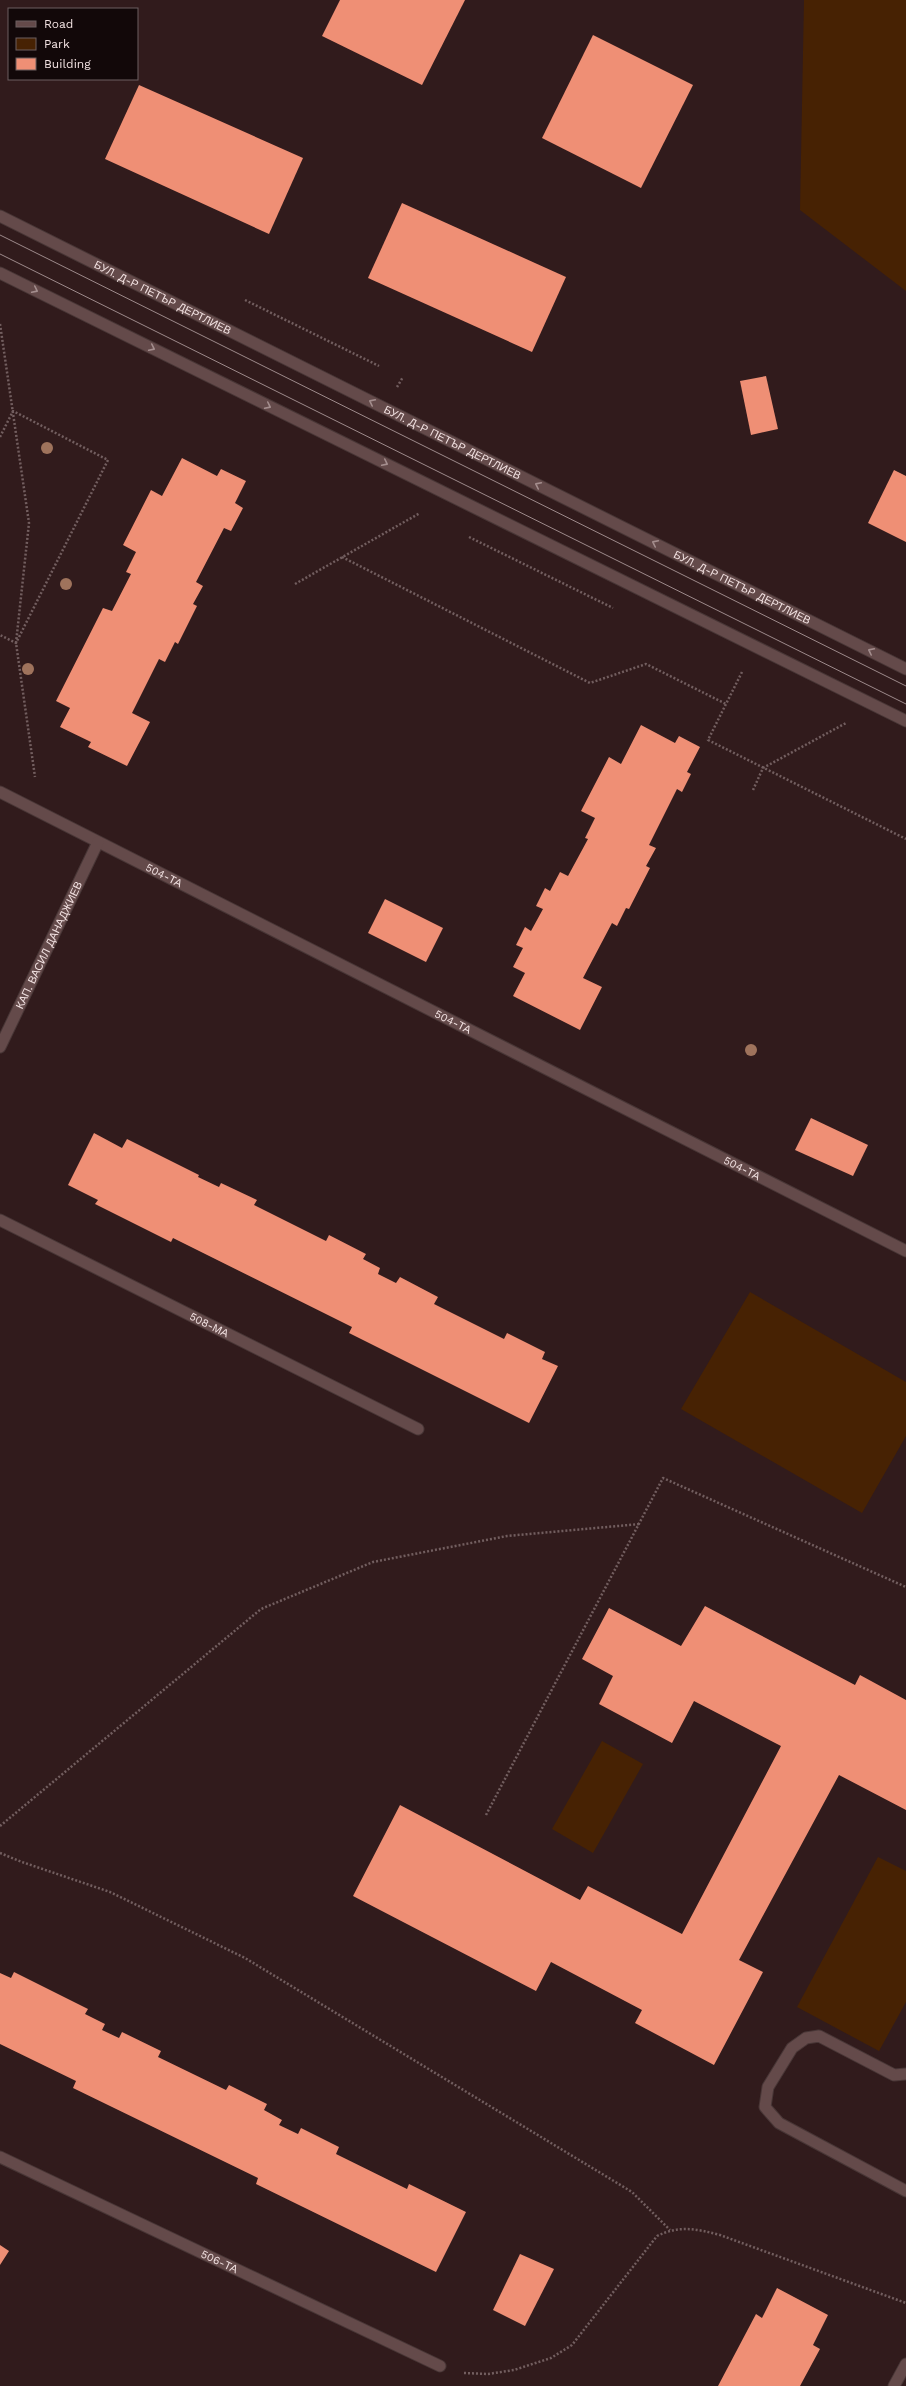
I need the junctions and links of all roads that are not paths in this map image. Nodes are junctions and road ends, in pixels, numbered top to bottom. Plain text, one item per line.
1 (0, 216) edge
2 (0, 273) edge
3 (906, 669) edge
4 (906, 721) edge
5 (0, 792) edge
6 (98, 842) junction
7 (0, 1047) edge
8 (0, 1220) edge
9 (906, 1251) edge
10 (418, 1429) dead end
11 (906, 2074) edge
12 (0, 2157) edge
13 (906, 2191) edge
14 (906, 2364) edge
15 (440, 2366) road end
16 (894, 2386) edge

3 -> 1 street, БУЛ. Д-Р ПЕТЪР ДЕРТЛИЕВ
2 -> 4 street
5 - 6 street, 504-ТА
6 - 7 street, КАП. ВАСИЛ ДАНАДЖИЕВ
6 - 9 street, 504-ТА
8 - 10 street, 508-МА
11 - 13 street
12 - 15 street, 506-ТА
14 - 16 street

